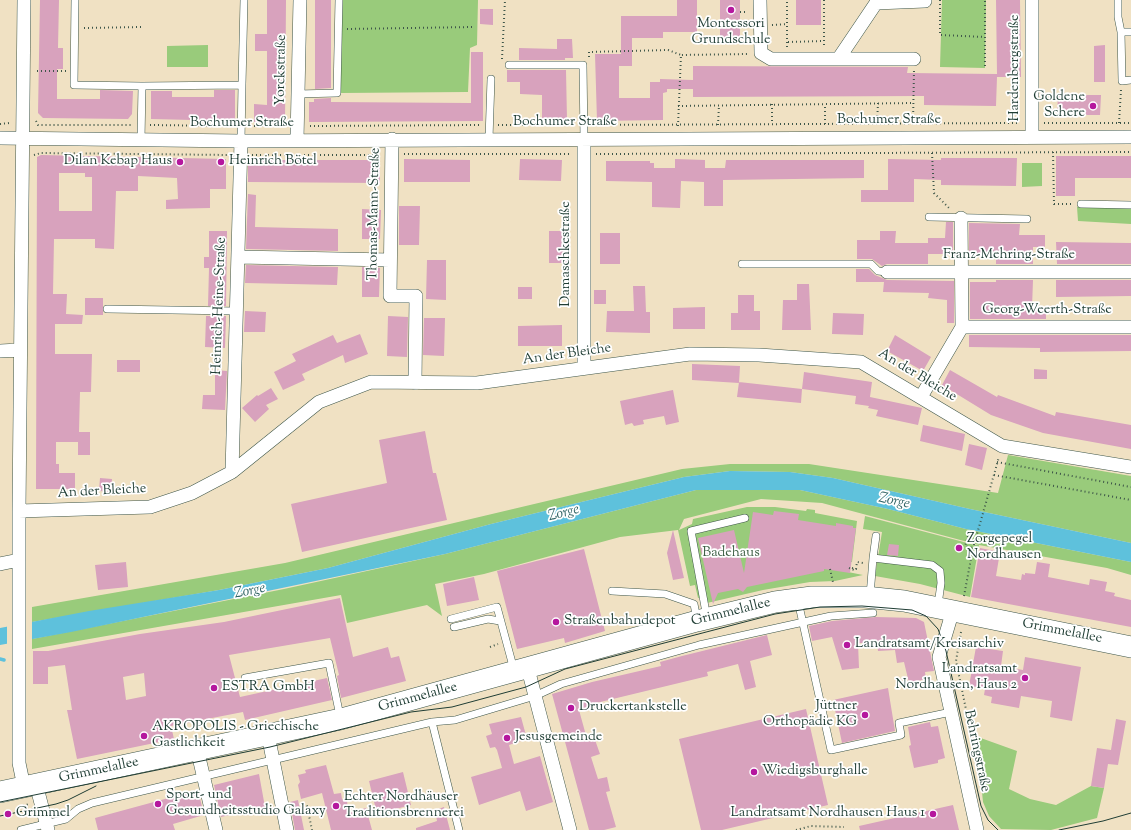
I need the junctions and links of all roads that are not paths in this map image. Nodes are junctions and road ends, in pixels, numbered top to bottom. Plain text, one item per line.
1 (24, 0) edge
2 (75, 0) edge
3 (244, 0) edge
4 (300, 0) edge
5 (339, 0) edge
6 (760, 0) edge
7 (1032, 0) edge
8 (1118, 0) edge
9 (925, 1) dead end
10 (1121, 32) junction
11 (1131, 32) edge
12 (838, 58) junction
13 (914, 59) road end
14 (509, 65) dead end
15 (491, 79) dead end
16 (1131, 80) edge
17 (242, 85) junction
18 (142, 86) junction
19 (298, 94) junction
20 (1032, 136) junction
21 (1131, 137) edge
22 (0, 138) edge
23 (23, 138) junction
24 (392, 139) junction
25 (489, 139) junction
26 (584, 139) junction
27 (141, 140) junction
28 (297, 140) junction
29 (241, 141) junction
30 (1081, 204) road end
31 (1131, 205) edge
32 (929, 217) dead end
33 (962, 218) junction
34 (1027, 219) dead end
35 (238, 257) junction
36 (390, 260) junction
37 (742, 264) dead end
38 (888, 272) joint
39 (962, 272) junction
40 (1131, 272) edge
41 (107, 309) dead end
42 (236, 311) junction
43 (962, 327) junction
44 (1131, 327) edge
45 (19, 350) junction
46 (0, 352) edge
47 (584, 368) junction
48 (415, 383) junction
49 (921, 397) junction
50 (1131, 467) edge
51 (232, 472) junction
52 (19, 511) junction
53 (745, 518) dead end
54 (876, 536) dead end
55 (873, 558) junction
56 (19, 560) junction
57 (0, 564) edge
58 (612, 591) dead end
59 (797, 599) junction
60 (871, 606) junction
61 (954, 611) junction
62 (452, 618) dead end
63 (702, 620) junction
64 (500, 621) junction
65 (802, 622) junction
66 (454, 627) dead end
67 (1131, 647) edge
68 (521, 670) junction
69 (245, 678) dead end
70 (535, 696) junction
71 (951, 712) junction
72 (341, 719) junction
73 (432, 722) junction
74 (268, 735) junction
75 (197, 749) junction
76 (273, 760) junction
77 (204, 777) junction
78 (30, 785) junction
79 (0, 792) edge
80 (47, 827) edge
81 (21, 830) edge
82 (216, 830) edge
83 (287, 830) edge
84 (459, 830) edge
85 (570, 830) edge
86 (977, 830) edge

1 - 23 street
2 - 18 lane
3 - 17 lane
4 - 19 street, Yorckstraße
5 - 19 lane
6 - 12 street
7 - 20 street, Hardenbergstraße
8 - 10 lane
9 - 12 street
10 - 11 lane
10 - 16 lane
12 - 13 street
14 - 26 lane
15 - 25 lane
17 - 18 lane
17 - 29 lane
18 - 27 lane
19 - 28 street, Yorckstraße
20 - 21 street, Bochumer Straße
20 - 26 street, Bochumer Straße
22 - 23 street, Bochumer Straße
23 - 27 street, Bochumer Straße
23 - 45 street
24 - 25 street, Bochumer Straße
24 - 28 street, Bochumer Straße
24 - 36 street, Thomas-Mann-Straße
25 - 26 street, Bochumer Straße
26 - 47 street, Damaschkestraße
27 - 29 street, Bochumer Straße
28 - 29 street, Bochumer Straße
29 - 35 street, Heinrich-Heine-Straße
30 - 31 lane
32 - 33 lane
33 - 34 lane
33 - 39 street
35 - 36 street
35 - 42 street, Heinrich-Heine-Straße
36 - 48 street, Thomas-Mann-Straße
37 - 38 lane
38 - 39 street, Franz-Mehring-Straße
39 - 40 street, Franz-Mehring-Straße
39 - 43 street
41 - 42 lane
42 - 51 street, Heinrich-Heine-Straße
43 - 44 street, Georg-Weerth-Straße
43 - 49 street
45 - 46 street
45 - 52 street
47 - 48 street, An der Bleiche
47 - 49 street, An der Bleiche
48 - 51 street, An der Bleiche
49 - 50 street, An der Bleiche
51 - 52 street, An der Bleiche
52 - 56 street
53 - 63 lane
54 - 55 lane
55 - 60 lane
55 - 61 lane
56 - 57 street
56 - 78 street
58 - 63 lane
59 - 60 main road, Grimmelallee
59 - 63 main road, Grimmelallee
59 - 65 lane
60 - 61 main road, Grimmelallee
60 - 65 lane
61 - 67 main road, Grimmelallee
61 - 71 street, Behringstraße
62 - 64 lane
63 - 68 main road, Grimmelallee
64 - 66 lane
64 - 68 lane
65 - 70 lane
65 - 71 lane
68 - 70 street
68 - 72 main road, Grimmelallee
69 - 72 lane
70 - 73 lane
70 - 85 street
71 - 86 street, Behringstraße
72 - 74 main road, Grimmelallee
73 - 76 lane
73 - 84 lane
74 - 75 main road, Grimmelallee
74 - 76 street
75 - 77 street
75 - 78 main road, Grimmelallee
76 - 77 lane
76 - 83 street
77 - 80 lane
77 - 82 street
78 - 79 main road, Grimmelallee
78 - 80 street
80 - 81 lane

